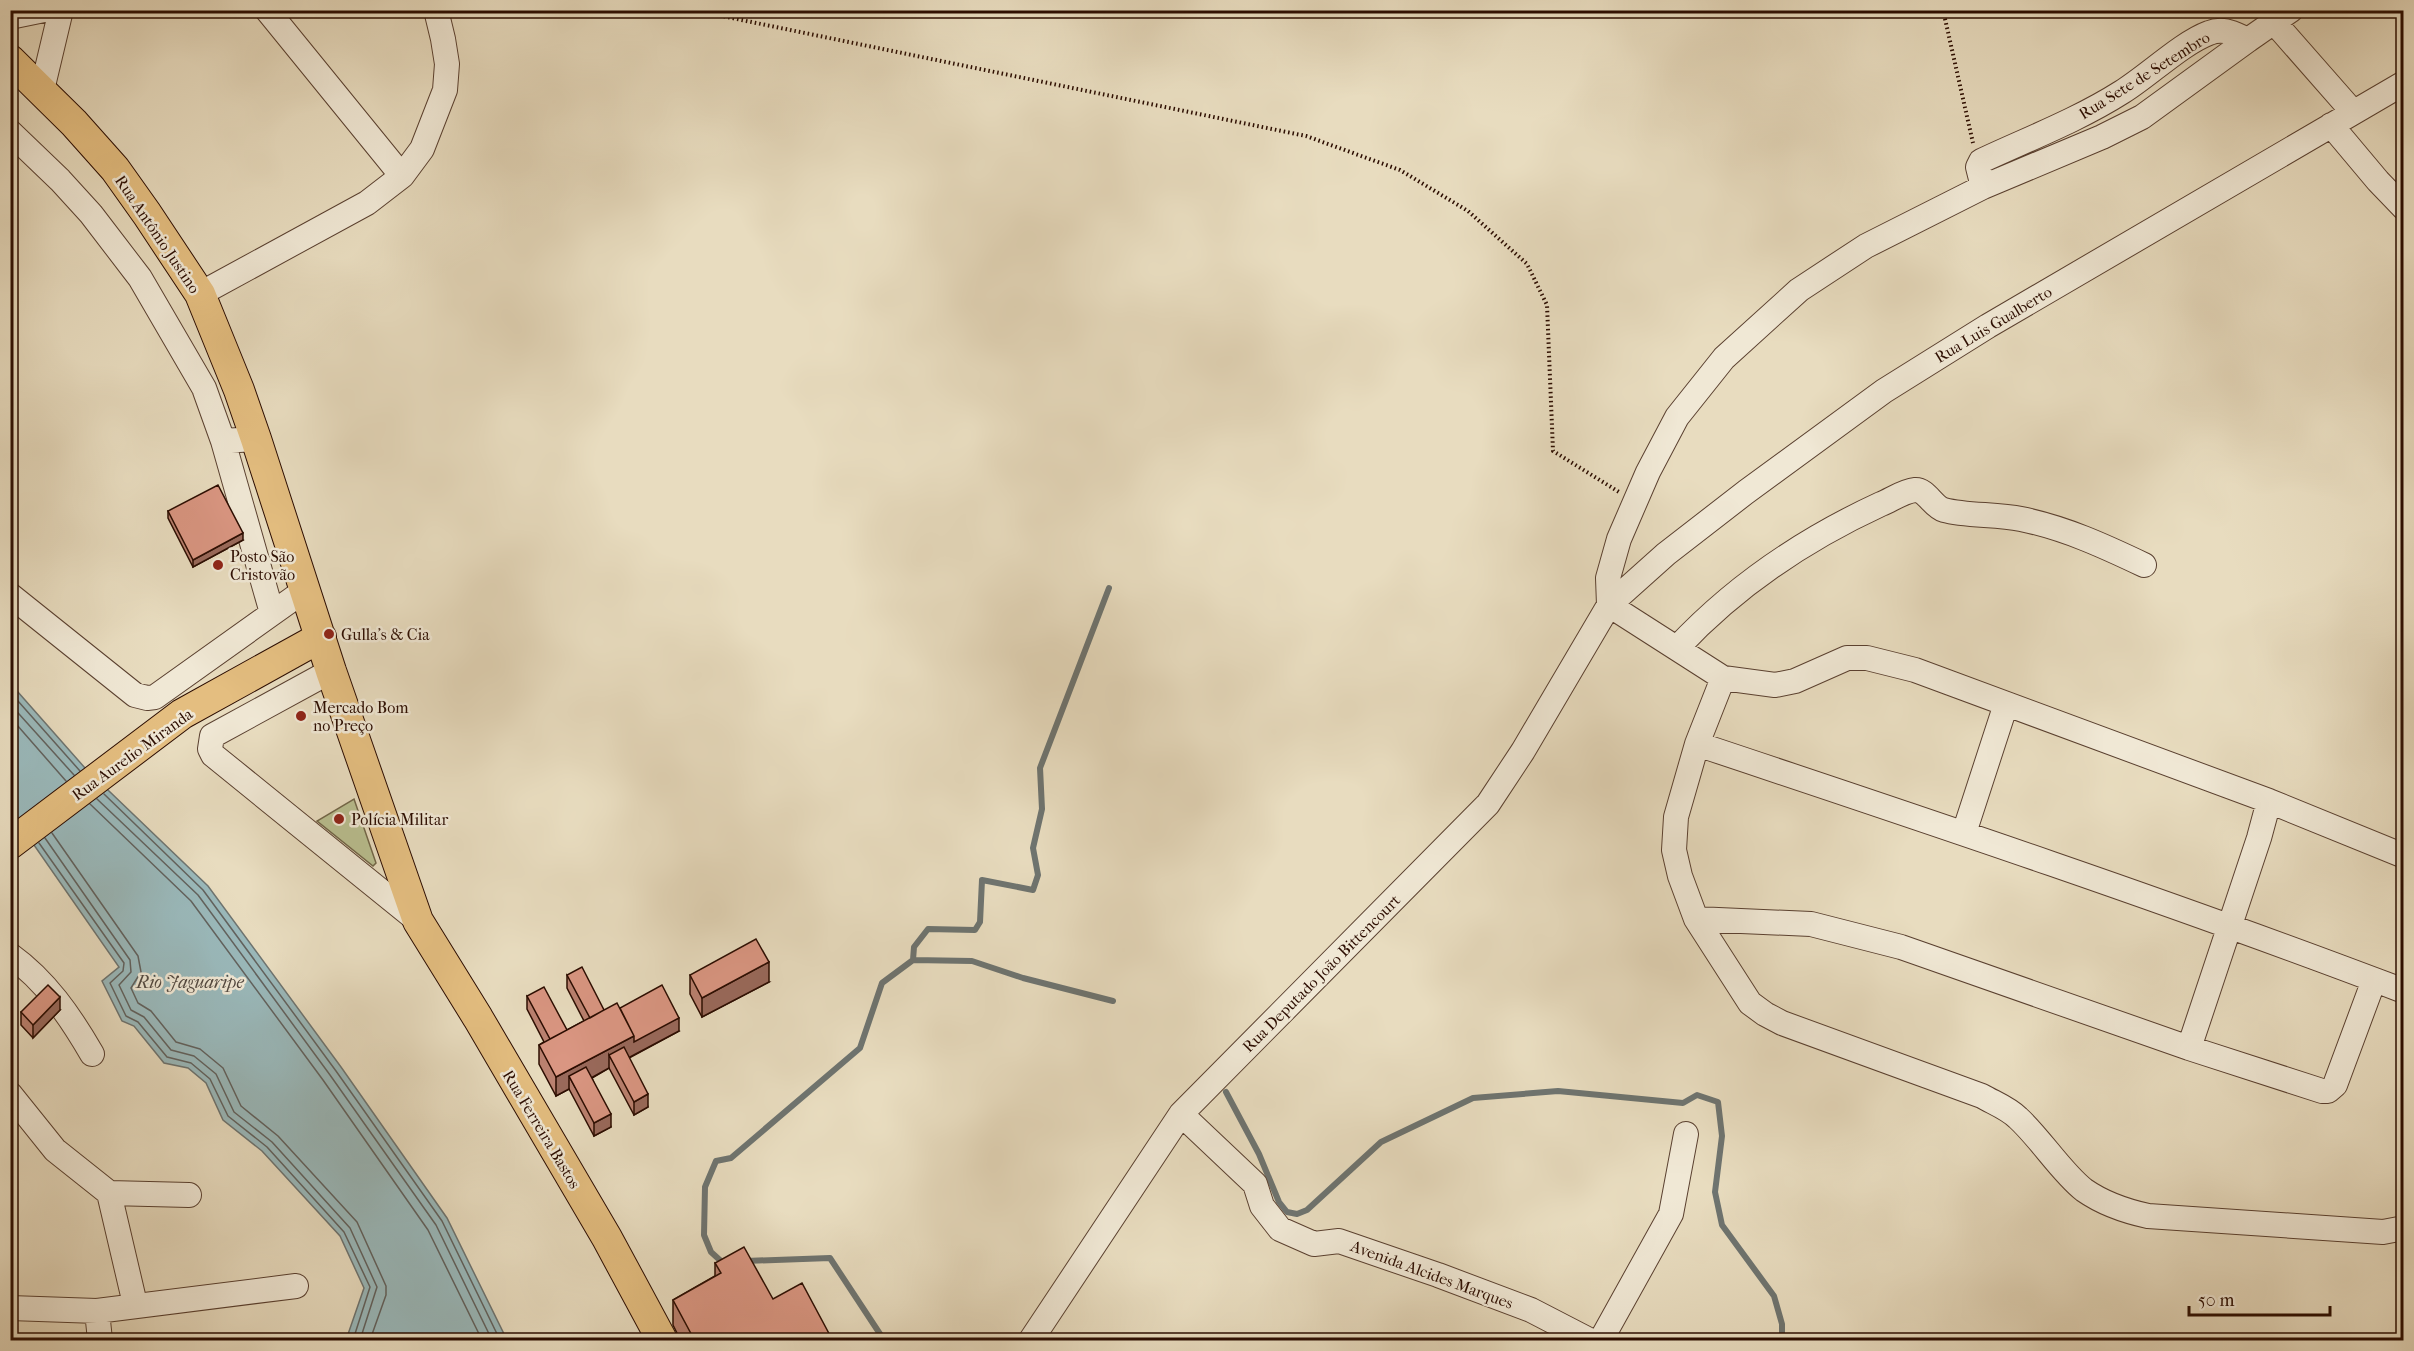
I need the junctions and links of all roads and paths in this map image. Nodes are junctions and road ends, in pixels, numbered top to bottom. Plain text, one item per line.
1 (44, 10) edge
2 (61, 10) edge
3 (267, 10) edge
4 (436, 10) edge
5 (693, 10) edge
6 (1943, 10) edge
7 (2283, 16) edge
8 (10, 17) edge
9 (2248, 40) junction
10 (10, 60) edge
11 (2403, 83) edge
12 (42, 90) junction
13 (2354, 112) junction
14 (2331, 125) junction
15 (10, 132) edge
16 (402, 176) junction
17 (1980, 177) junction
18 (2403, 208) edge
19 (200, 294) junction
20 (256, 439) junction
21 (223, 441) junction
22 (1635, 502) junction
23 (2144, 565) dead end
24 (305, 590) junction
25 (10, 595) edge
26 (1609, 605) junction
27 (272, 613) junction
28 (321, 637) junction
29 (1677, 648) junction
30 (331, 670) junction
31 (1723, 678) junction
32 (2006, 704) junction
33 (1697, 744) junction
34 (2269, 801) junction
35 (1964, 833) junction
36 (10, 844) edge
37 (2403, 856) edge
38 (1696, 919) junction
39 (418, 921) junction
40 (1756, 922) junction
41 (2231, 926) junction
42 (1715, 948) junction
43 (10, 955) edge
44 (2374, 980) junction
45 (2403, 991) edge
46 (2189, 1048) junction
47 (92, 1054) dead end
48 (10, 1094) edge
49 (1181, 1114) junction
50 (1686, 1134) dead end
51 (109, 1193) junction
52 (189, 1196) dead end
53 (2403, 1228) edge
54 (296, 1286) dead end
55 (135, 1304) junction
56 (10, 1308) edge
57 (97, 1311) junction
58 (100, 1341) edge
59 (662, 1341) edge
60 (1031, 1341) edge
61 (1589, 1341) edge
62 (1601, 1341) edge

1 - 8 street
2 - 12 street
3 - 16 street
4 - 16 street
5 - 22 path
6 - 17 path
7 - 9 street, Rua Sete de Setembro
7 - 13 street
9 - 17 street, Rua Sete de Setembro
9 - 17 street, Rua Sete de Setembro
10 - 12 main road, Rua Antônio Justino
11 - 13 street, Rua Luis Gualberto
12 - 19 main road, Rua Antônio Justino
13 - 14 street, Rua Luis Gualberto
14 - 18 street
14 - 26 street, Rua Luis Gualberto
15 - 21 street
16 - 19 street
17 - 22 street, Rua Sete de Setembro
19 - 20 main road, Rua Antônio Justino
20 - 21 street
20 - 24 main road, Rua Antônio Justino
21 - 27 street
22 - 26 street, Rua Sete de Setembro
23 - 29 street
24 - 27 street
24 - 28 main road, Rua Antônio Justino
25 - 27 street
26 - 29 street
26 - 49 street, Rua Deputado João Bittencourt
28 - 30 main road, Rua Antônio Justino
28 - 36 main road, Rua Aurelio Miranda
29 - 31 street
30 - 39 main road, Rua Ferreira Bastos
30 - 39 street
31 - 32 street
31 - 33 street
32 - 34 street
32 - 35 street
33 - 35 street
33 - 38 street
34 - 37 street
34 - 41 street
35 - 41 street
38 - 40 street
38 - 42 street
39 - 59 main road, Rua Ferreira Bastos
40 - 42 street
40 - 46 street
41 - 44 street
41 - 46 street
42 - 53 street
43 - 47 street
44 - 45 street
44 - 46 street
48 - 51 street
49 - 60 street, Rua Deputado João Bittencourt
49 - 61 street, Avenida Alcides Marques
50 - 62 street
51 - 52 street
51 - 55 street
54 - 55 street
55 - 57 street
56 - 57 street
57 - 58 street

